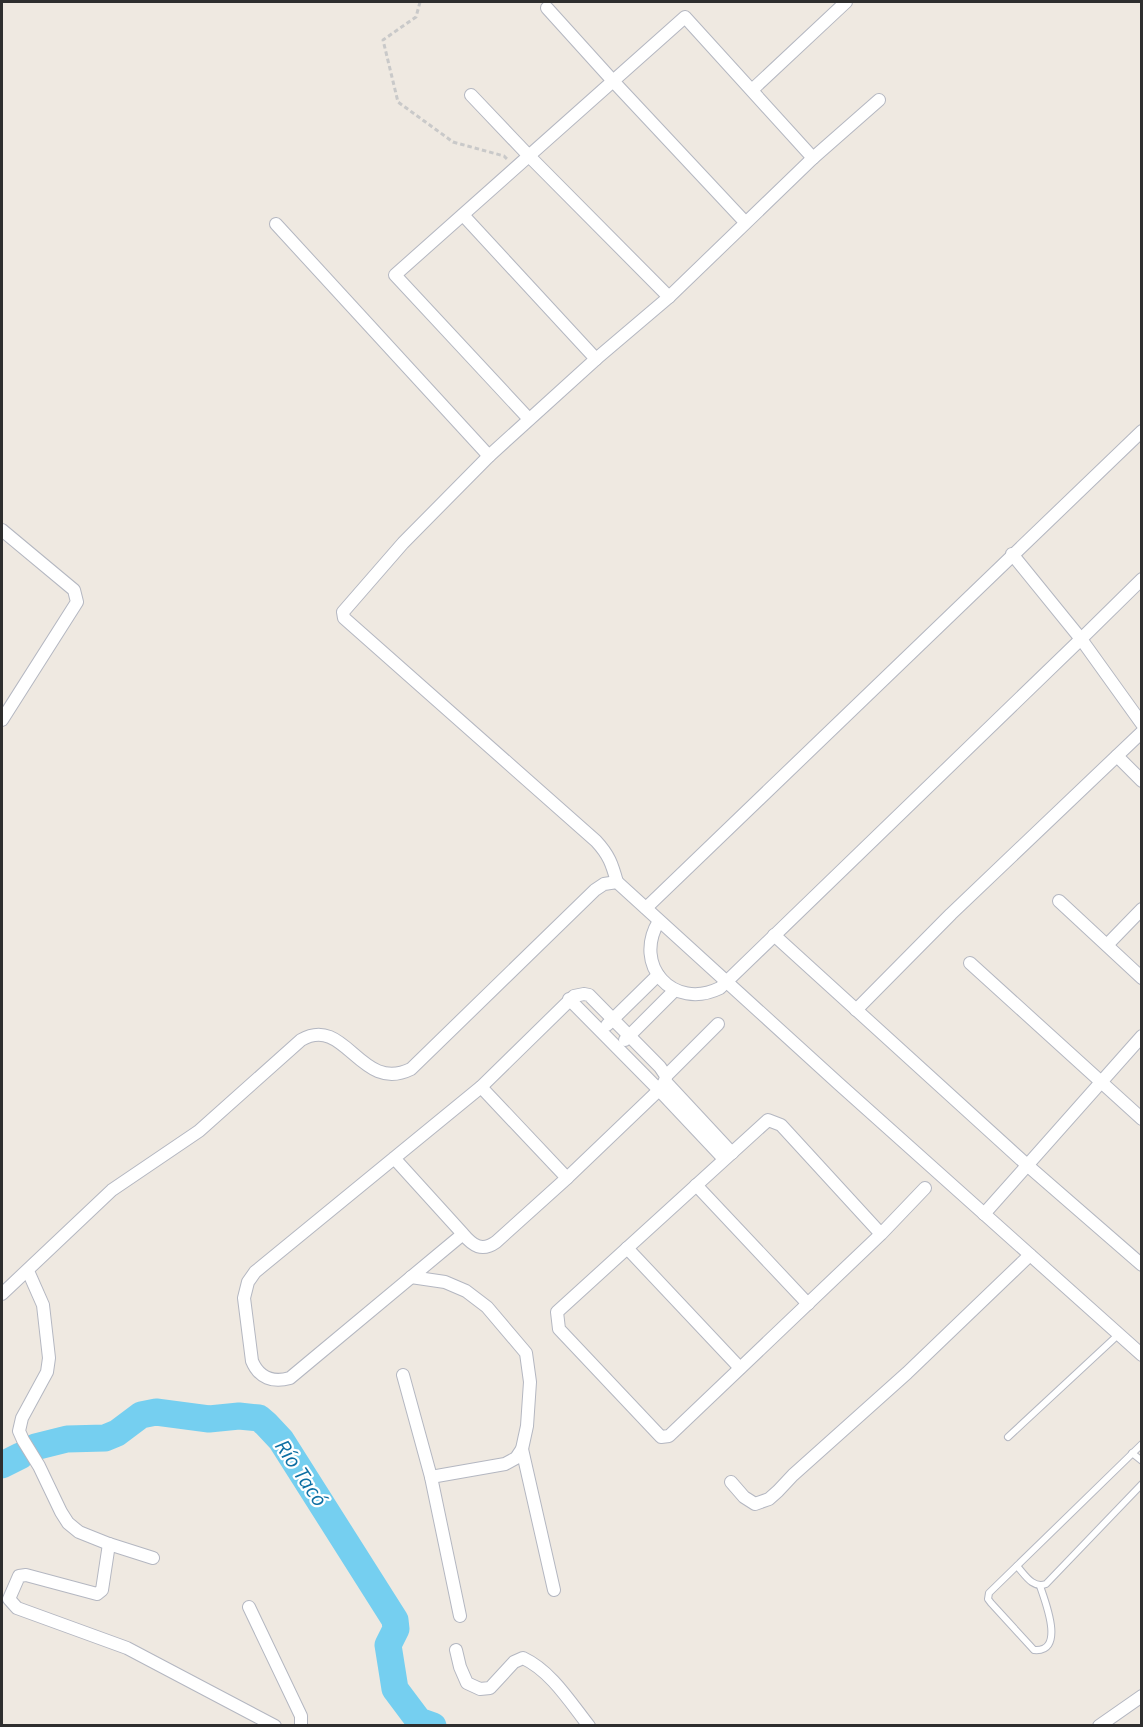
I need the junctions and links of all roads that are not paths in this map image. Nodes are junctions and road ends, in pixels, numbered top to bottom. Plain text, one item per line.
1 (846, 2) edge
2 (547, 8) dead end
3 (612, 81) junction
4 (752, 90) junction
5 (471, 95) dead end
6 (879, 100) dead end
7 (529, 156) junction
8 (813, 158) junction
9 (463, 215) junction
10 (745, 222) junction
11 (276, 224) dead end
12 (669, 297) junction
13 (596, 359) junction
14 (529, 418) junction
15 (1142, 431) edge
16 (489, 456) junction
17 (2, 530) edge
18 (1012, 554) junction
19 (1142, 579) edge
20 (1082, 639) junction
21 (2, 720) edge
22 (1142, 724) edge
23 (1142, 732) edge
24 (1117, 756) junction
25 (1142, 781) edge
26 (617, 882) junction
27 (1059, 901) dead end
28 (646, 908) junction
29 (1142, 909) edge
30 (659, 921) junction
31 (774, 935) junction
32 (1107, 945) junction
33 (970, 963) dead end
34 (658, 975) junction
35 (1142, 978) edge
36 (727, 982) junction
37 (675, 990) junction
38 (569, 999) junction
39 (856, 1010) junction
40 (613, 1019) junction
41 (718, 1024) dead end
42 (601, 1031) junction
43 (629, 1036) junction
44 (1142, 1036) edge
45 (618, 1048) junction
46 (663, 1082) junction
47 (1101, 1082) junction
48 (481, 1087) junction
49 (1142, 1119) edge
50 (728, 1156) junction
51 (394, 1158) junction
52 (1027, 1165) junction
53 (567, 1178) junction
54 (696, 1185) junction
55 (925, 1188) dead end
56 (984, 1214) junction
57 (463, 1234) junction
58 (881, 1234) junction
59 (627, 1248) junction
60 (1030, 1255) junction
61 (1142, 1265) edge
62 (28, 1271) junction
63 (411, 1277) junction
64 (2, 1294) edge
65 (808, 1304) junction
66 (1119, 1334) junction
67 (1142, 1355) edge
68 (740, 1368) junction
69 (403, 1375) dead end
70 (1008, 1437) dead end
71 (1142, 1444) edge
72 (522, 1449) junction
73 (1132, 1453) junction
74 (1142, 1461) edge
75 (431, 1477) junction
76 (731, 1482) dead end
77 (1142, 1484) edge
78 (109, 1544) junction
79 (153, 1558) dead end
80 (1017, 1566) junction
81 (1040, 1586) junction
82 (554, 1590) dead end
83 (249, 1607) dead end
84 (460, 1616) dead end
85 (456, 1650) dead end
86 (1142, 1696) edge
87 (274, 1725) edge
88 (301, 1725) edge
89 (589, 1725) edge
90 (1099, 1725) edge

1 - 4 street
2 - 3 street
3 - 4 street
3 - 7 street
3 - 10 street
4 - 8 street
5 - 7 street
6 - 8 street
7 - 9 street
7 - 12 street
8 - 10 street
9 - 13 street
9 - 14 street
10 - 12 street
11 - 16 street
12 - 13 street
13 - 14 street
14 - 16 street
15 - 18 street
16 - 26 street
17 - 21 street
18 - 20 street
18 - 28 street
19 - 20 street
20 - 22 street
20 - 31 street
23 - 24 street
24 - 25 street
24 - 39 street
26 - 28 street
26 - 62 street
27 - 32 street
28 - 30 street
29 - 32 street
30 - 34 street
30 - 36 street
31 - 36 street
31 - 39 street
32 - 35 street
33 - 47 street
34 - 37 street
34 - 40 street
36 - 37 street
36 - 56 street
37 - 43 street
38 - 40 street
38 - 42 street
38 - 48 street
39 - 52 street
40 - 42 street
40 - 43 street
41 - 46 street
42 - 45 street
43 - 45 street
43 - 46 street
44 - 47 street
45 - 46 street
46 - 50 street
46 - 53 street
47 - 49 street
47 - 52 street
48 - 51 street
48 - 53 street
50 - 54 street
50 - 58 street
51 - 57 street
51 - 63 street
52 - 56 street
52 - 61 street
53 - 57 street
54 - 59 street
54 - 65 street
55 - 58 street
56 - 60 street
57 - 63 street
58 - 65 street
59 - 68 street
59 - 68 street
60 - 66 street
60 - 76 street
62 - 64 street
62 - 78 street
63 - 72 street
65 - 68 street
66 - 67 street
66 - 70 lane
69 - 75 street
71 - 73 lane
72 - 75 street
72 - 82 street
73 - 74 lane
73 - 80 lane
75 - 84 street
77 - 81 lane
78 - 79 street
78 - 87 street
80 - 81 lane
80 - 81 lane
83 - 88 street
85 - 89 street
86 - 90 street

